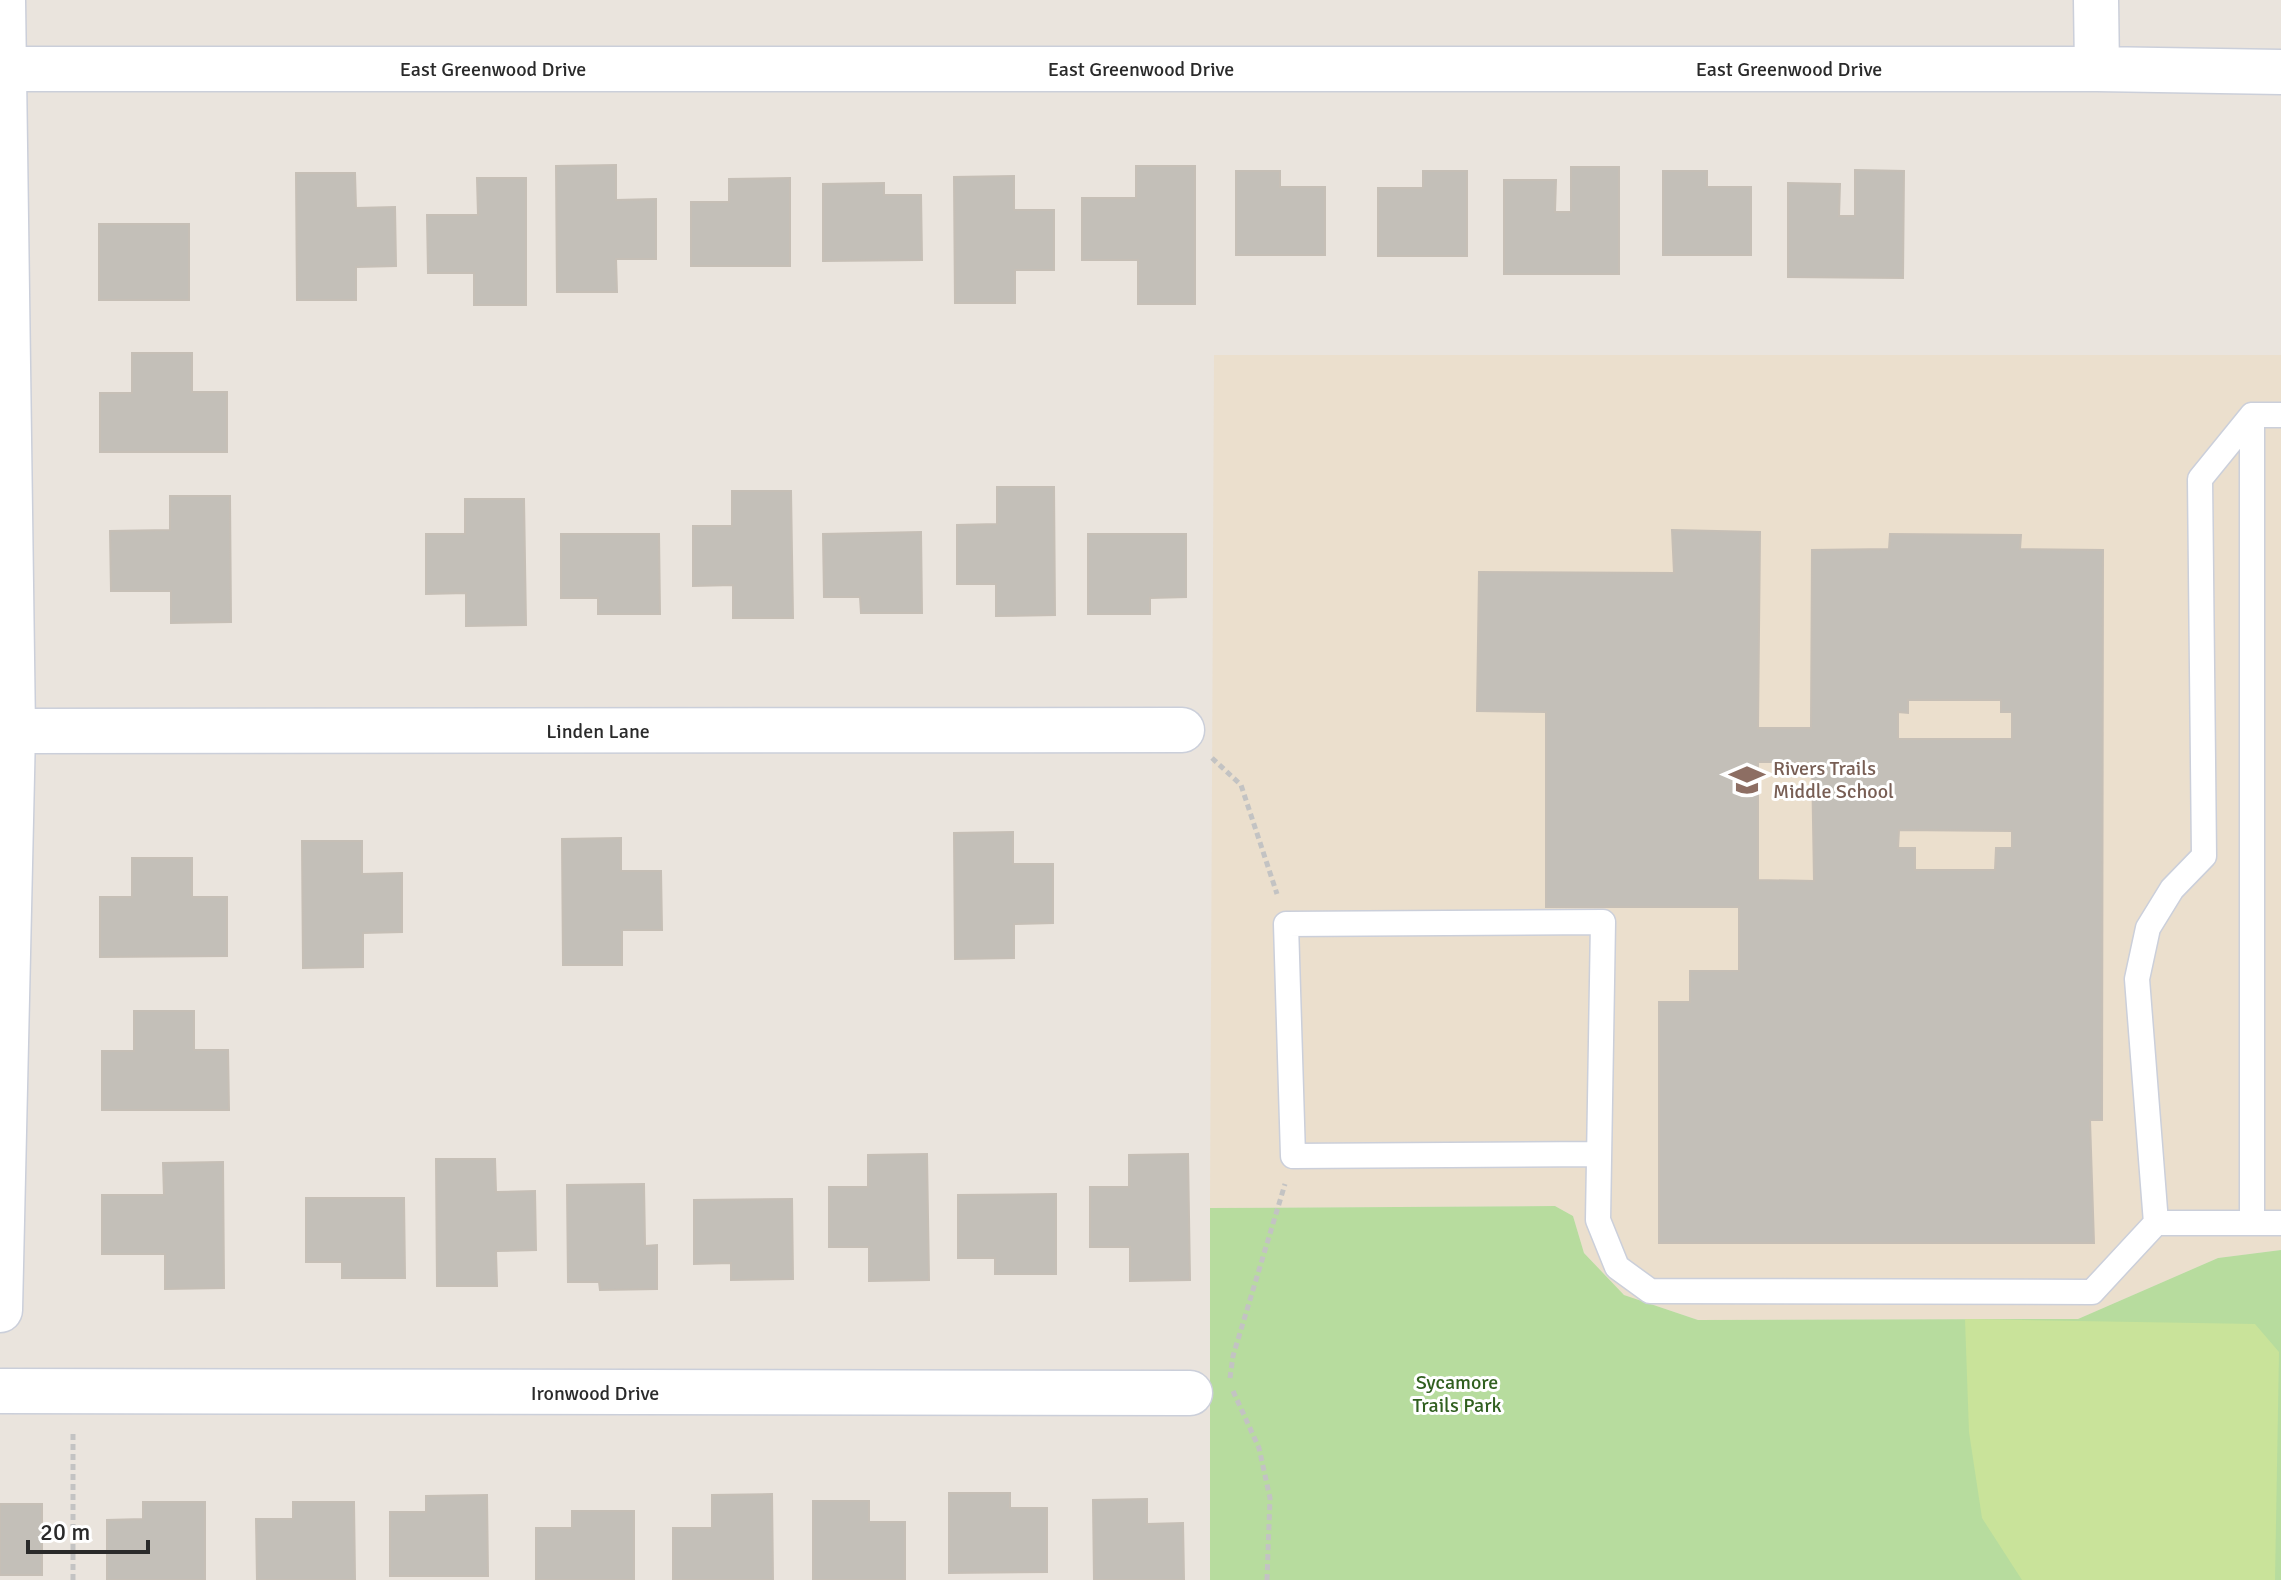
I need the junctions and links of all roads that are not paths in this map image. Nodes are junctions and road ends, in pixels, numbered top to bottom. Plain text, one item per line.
1 (3, 0) edge
2 (2096, 0) edge
3 (2, 69) edge
4 (2097, 69) junction
5 (2281, 72) edge
6 (2252, 415) junction
7 (2281, 415) edge
8 (1182, 730) road end
9 (13, 731) junction
10 (1599, 1154) junction
11 (2156, 1223) junction
12 (2252, 1223) junction
13 (2281, 1223) edge
14 (0, 1310) edge
15 (0, 1391) edge
16 (1190, 1393) dead end

1 - 3 street
2 - 4 street
3 - 4 street, East Greenwood Drive
3 - 9 street
4 - 5 street, East Greenwood Drive
6 - 7 lane
6 - 11 lane
6 - 12 lane
8 - 9 street, Linden Lane
9 - 14 street
10 - 10 lane
10 - 11 lane
11 - 12 lane
12 - 13 lane
15 - 16 street, Ironwood Drive

